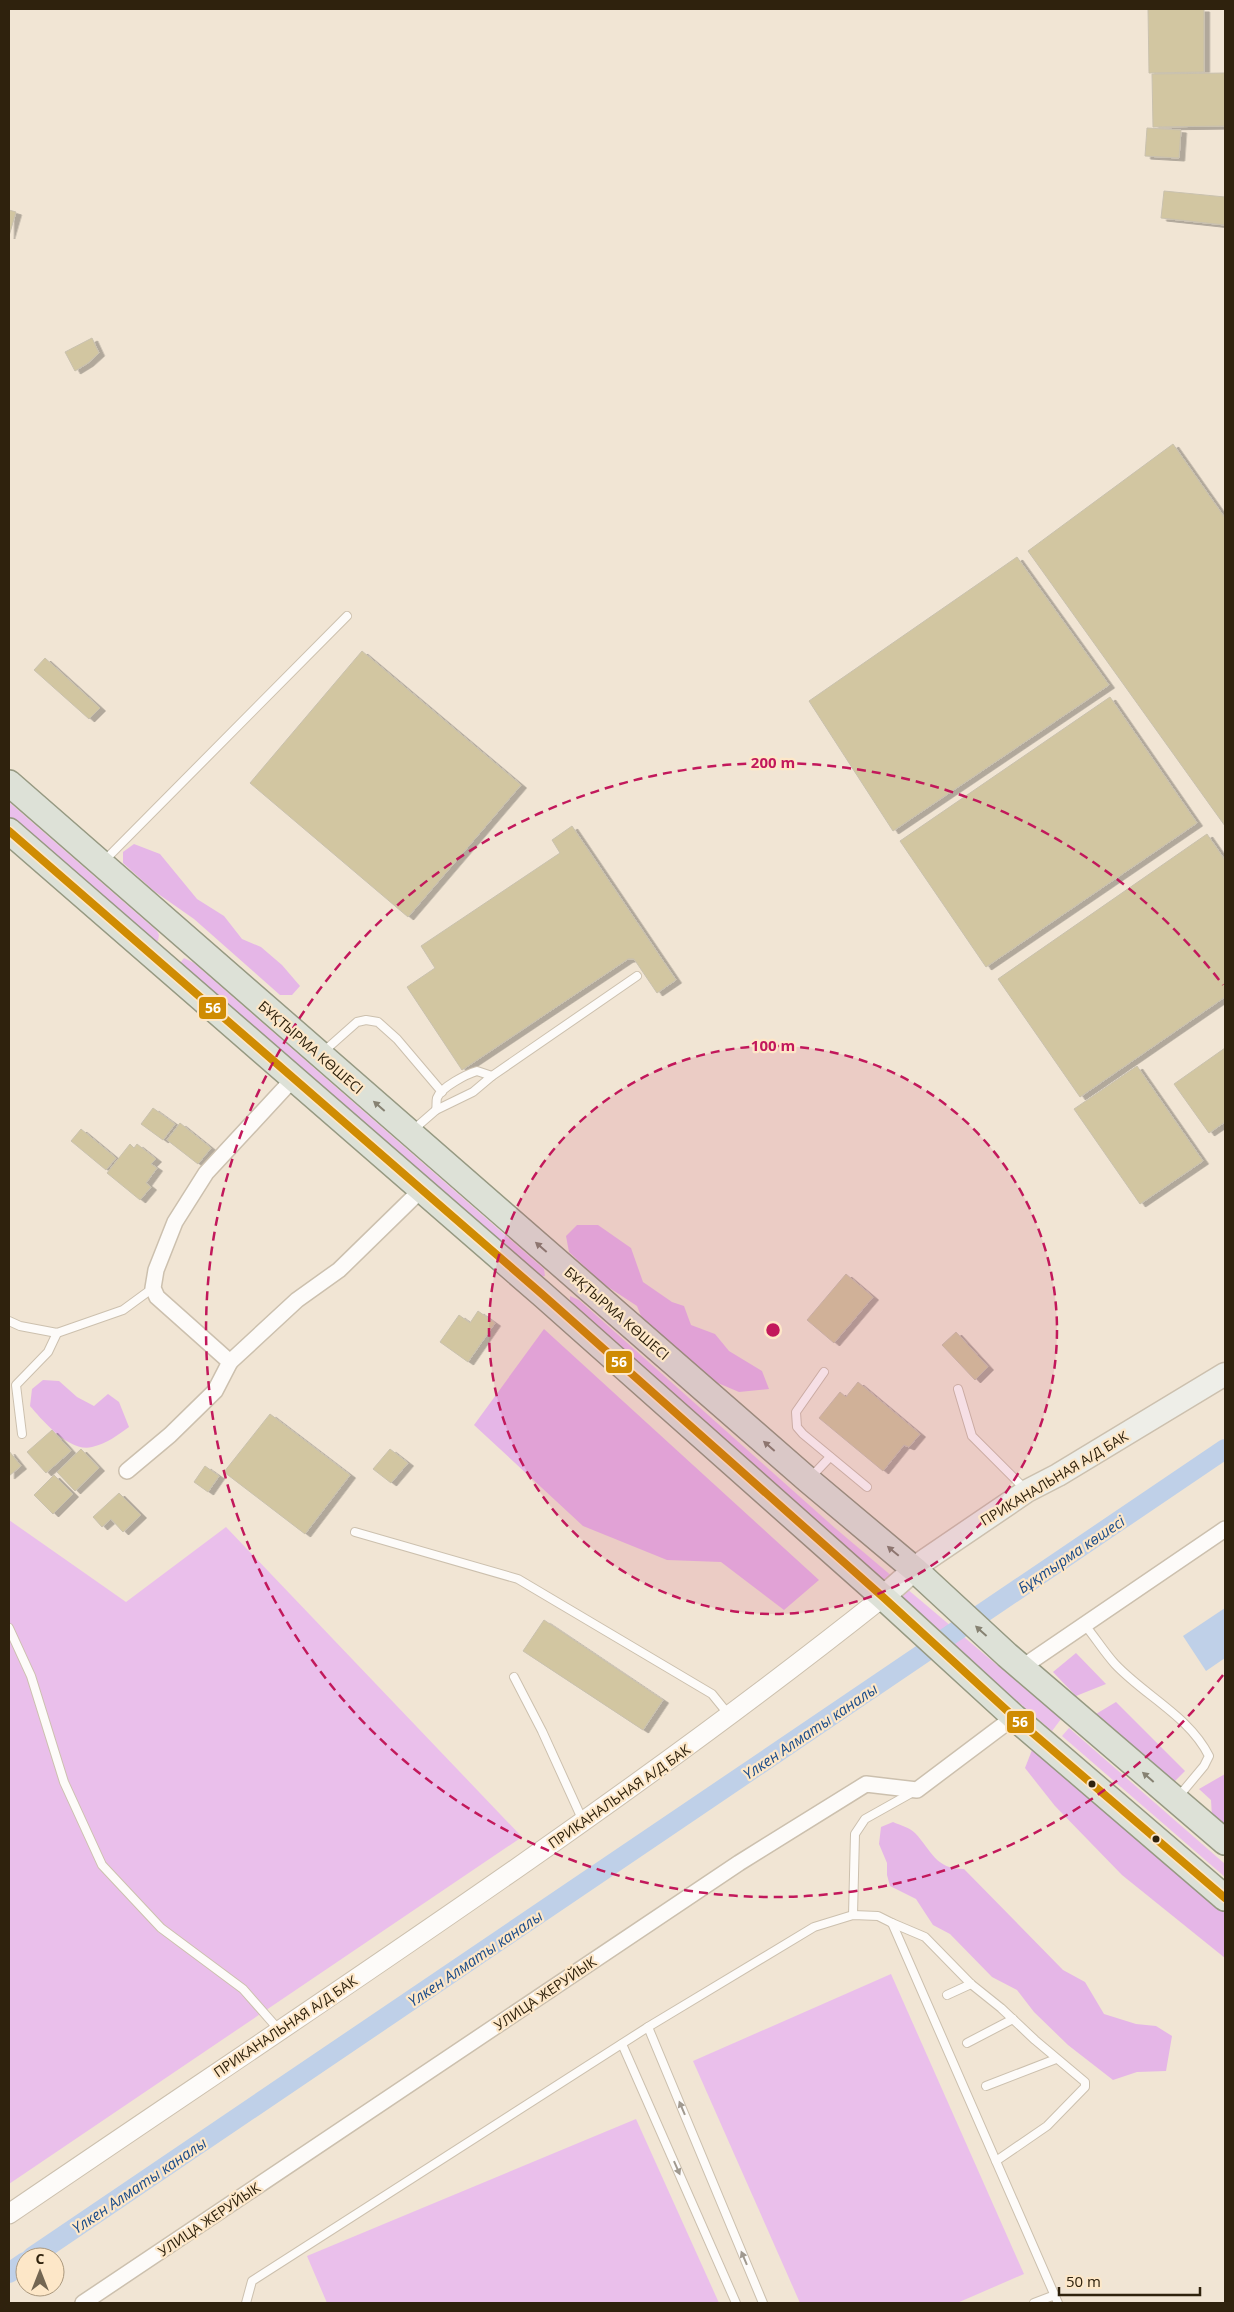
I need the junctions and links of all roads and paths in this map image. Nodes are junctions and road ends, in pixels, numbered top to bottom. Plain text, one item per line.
1 (347, 616) dead end
2 (9, 784) edge
3 (9, 830) edge
4 (101, 864) junction
5 (185, 937) junction
6 (160, 962) junction
7 (637, 976) dead end
8 (320, 1055) junction
9 (492, 1076) junction
10 (294, 1078) junction
11 (442, 1092) junction
12 (436, 1110) junction
13 (410, 1133) junction
14 (421, 1190) junction
15 (567, 1270) junction
16 (153, 1288) junction
17 (543, 1296) junction
18 (9, 1320) edge
19 (57, 1333) junction
20 (230, 1362) junction
21 (824, 1372) dead end
22 (1225, 1374) edge
23 (958, 1389) dead end
24 (22, 1434) dead end
25 (830, 1457) junction
26 (127, 1471) dead end
27 (808, 1480) junction
28 (867, 1487) dead end
29 (1027, 1491) junction
30 (1225, 1529) edge
31 (355, 1532) dead end
32 (914, 1569) junction
33 (891, 1604) junction
34 (1084, 1624) junction
35 (9, 1628) edge
36 (1014, 1662) junction
37 (514, 1677) dead end
38 (730, 1716) junction
39 (1014, 1717) junction
40 (917, 1790) junction
41 (1175, 1800) junction
42 (583, 1822) junction
43 (1225, 1842) edge
44 (1225, 1898) edge
45 (853, 1915) junction
46 (892, 1923) junction
47 (971, 1984) junction
48 (948, 1995) dead end
49 (1013, 2019) junction
50 (648, 2027) junction
51 (279, 2030) junction
52 (967, 2043) dead end
53 (622, 2044) junction
54 (1056, 2059) junction
55 (986, 2086) dead end
56 (996, 2161) junction
57 (9, 2214) edge
58 (1055, 2295) junction
59 (82, 2303) edge
60 (246, 2303) edge
61 (736, 2303) edge
62 (763, 2303) edge
63 (1034, 2303) edge
64 (1058, 2303) edge

1 - 4 lane
2 - 4 main road, БҰҚТЫРМА КӨШЕСІ
3 - 6 main road
4 - 5 main road, БҰҚТЫРМА КӨШЕСІ
5 - 6 main road
5 - 8 main road, БҰҚТЫРМА КӨШЕСІ
6 - 10 main road
7 - 9 lane
8 - 11 lane
13 -> 8 main road, БҰҚТЫРМА КӨШЕСІ
9 - 11 lane
9 - 12 lane
10 - 14 main road
10 - 16 street
11 - 12 lane
12 - 13 lane
15 -> 13 main road, БҰҚТЫРМА КӨШЕСІ
14 - 17 main road
14 - 20 street
15 - 17 main road
27 -> 15 main road, БҰҚТЫРМА КӨШЕСІ
16 - 19 lane
16 - 20 street
17 - 33 main road
18 - 19 lane
19 - 24 lane
20 - 26 street
21 - 25 lane
22 - 29 main road, ПРИКАНАЛЬНАЯ А/Д БАК
23 - 29 lane
25 - 27 lane
25 - 28 lane
32 -> 27 main road, БҰҚТЫРМА КӨШЕСІ
29 - 32 main road, ПРИКАНАЛЬНАЯ А/Д БАК
30 - 34 street
31 - 38 lane
32 - 33 main road, ПРИКАНАЛЬНАЯ А/Д БАК
36 -> 32 main road, БҰҚТЫРМА КӨШЕСІ
33 - 38 street, ПРИКАНАЛЬНАЯ А/Д БАК
33 - 39 main road
34 - 36 street
34 - 41 lane
35 - 51 lane
41 -> 36 main road, БҰҚТЫРМА КӨШЕСІ
37 - 42 lane
38 - 42 street, ПРИКАНАЛЬНАЯ А/Д БАК
39 - 40 street
39 - 44 main road
40 - 45 lane
40 - 59 street, УЛИЦА ЖЕРУЙЫК
41 - 43 main road, БҰҚТЫРМА КӨШЕСІ
42 - 51 street, ПРИКАНАЛЬНАЯ А/Д БАК
45 - 46 lane
45 - 50 lane
46 - 47 lane
46 - 56 lane
47 - 48 lane
47 - 49 lane
49 - 52 lane
49 - 54 lane
50 - 53 lane
62 -> 50 lane
51 - 57 street, ПРИКАНАЛЬНАЯ А/Д БАК
53 - 60 lane
53 -> 61 lane
54 - 55 lane
54 - 56 lane
56 - 58 lane
58 - 63 lane
58 - 64 lane

